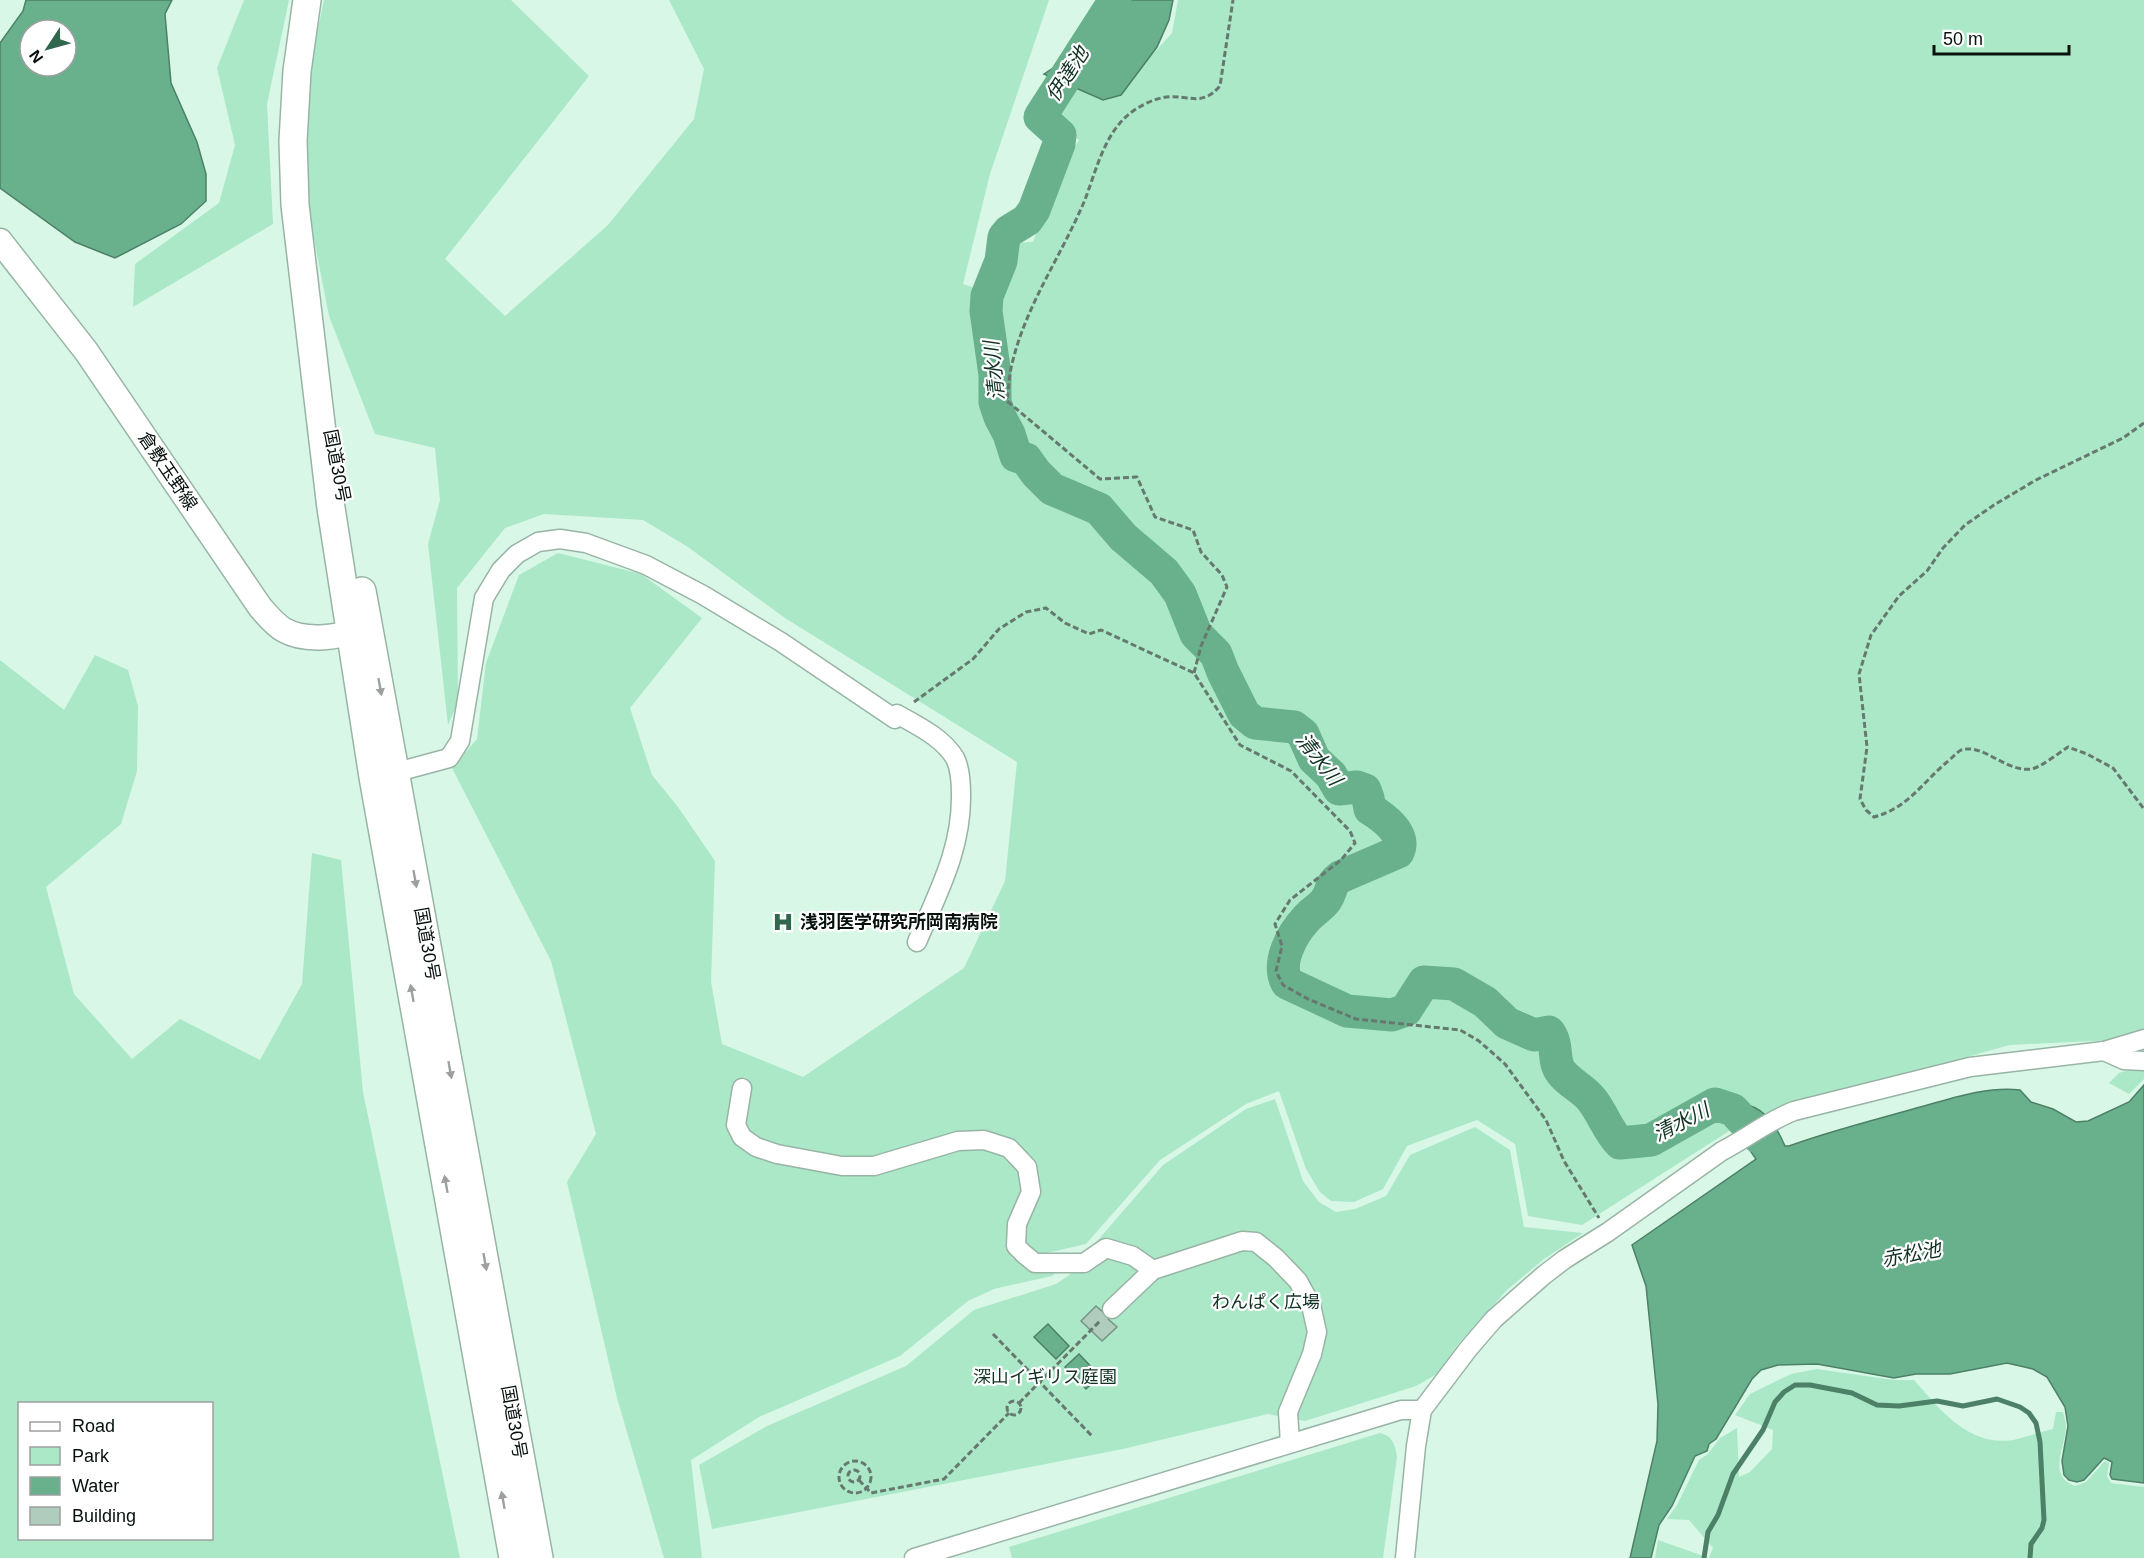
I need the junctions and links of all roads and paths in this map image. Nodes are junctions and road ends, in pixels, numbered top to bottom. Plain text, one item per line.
1 (307, 0) edge
2 (1233, 0) edge
3 (0, 241) edge
4 (2144, 423) edge
5 (360, 631) junction
6 (1194, 673) junction
7 (897, 714) junction
8 (384, 776) junction
9 (2144, 809) edge
10 (917, 942) dead end
11 (2144, 1039) edge
12 (2104, 1051) junction
13 (2144, 1061) edge
14 (742, 1088) dead end
15 (1608, 1232) junction
16 (1152, 1270) junction
17 (1112, 1309) joint
18 (993, 1334) dead end
19 (1040, 1382) junction
20 (1019, 1403) junction
21 (1422, 1410) junction
22 (1009, 1413) junction
23 (1092, 1436) dead end
24 (1290, 1443) junction
25 (859, 1480) dead end
26 (866, 1488) junction
27 (513, 1558) edge
28 (539, 1558) edge
29 (914, 1558) edge
30 (1405, 1558) edge

1 - 5 highway, 国道30号
2 - 6 path
3 - 5 main road, 倉敷玉野線
4 - 9 path
5 - 8 highway, 国道30号
6 - 7 path
6 - 15 path
7 - 8 street
7 - 10 street
27 -> 8 highway, 国道30号
8 -> 28 highway, 国道30号
11 - 12 street
12 - 13 street
12 - 15 street
14 - 16 street
15 - 21 street
16 - 17 street
16 - 24 street
17 - 19 path
18 - 19 path
19 - 20 path
19 - 23 path
20 - 22 path
20 - 22 path
21 - 24 street
21 - 30 street
22 - 26 path
24 - 29 street
25 - 26 path
26 - 26 path

